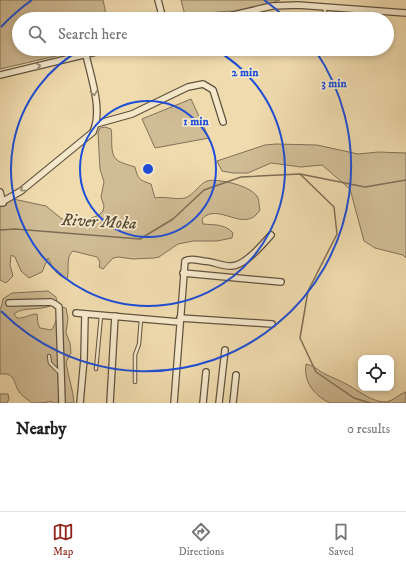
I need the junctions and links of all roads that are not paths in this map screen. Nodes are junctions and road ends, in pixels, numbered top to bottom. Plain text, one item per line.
1 (158, 0) edge
2 (325, 6) junction
3 (161, 12) edge
4 (247, 12) edge
5 (325, 12) edge
6 (406, 13) edge
7 (82, 56) edge
8 (86, 56) edge
9 (0, 75) edge
10 (223, 122) dead end
11 (96, 124) junction
12 (0, 192) edge
13 (1, 203) edge
14 (271, 235) dead end
15 (183, 273) junction
16 (281, 282) dead end
17 (9, 303) dead end
18 (76, 313) dead end
19 (85, 314) junction
20 (101, 315) junction
21 (115, 316) junction
22 (141, 318) junction
23 (180, 320) junction
24 (272, 324) dead end
25 (226, 350) dead end
26 (49, 356) dead end
27 (96, 369) dead end
28 (206, 372) dead end
29 (61, 375) junction
30 (236, 376) dead end
31 (135, 382) dead end
32 (62, 403) edge
33 (80, 403) edge
34 (110, 403) edge
35 (174, 403) edge
36 (203, 403) edge
37 (219, 403) edge
38 (233, 403) edge

1 - 3 street
2 - 4 street
2 - 5 lane
2 - 6 street
9 -> 7 street
8 -> 11 street
10 - 11 street
11 -> 13 street
12 - 13 street
14 - 15 street
15 - 16 street
15 - 23 street
17 - 29 street
18 - 19 street
19 - 20 street
19 - 33 street
20 - 21 street
20 - 27 lane
21 - 22 street
21 - 34 street
22 - 23 street
22 - 31 lane
23 - 24 street
23 - 35 street
25 - 37 street
26 - 29 lane
28 - 36 street
29 - 32 street
30 - 38 street

